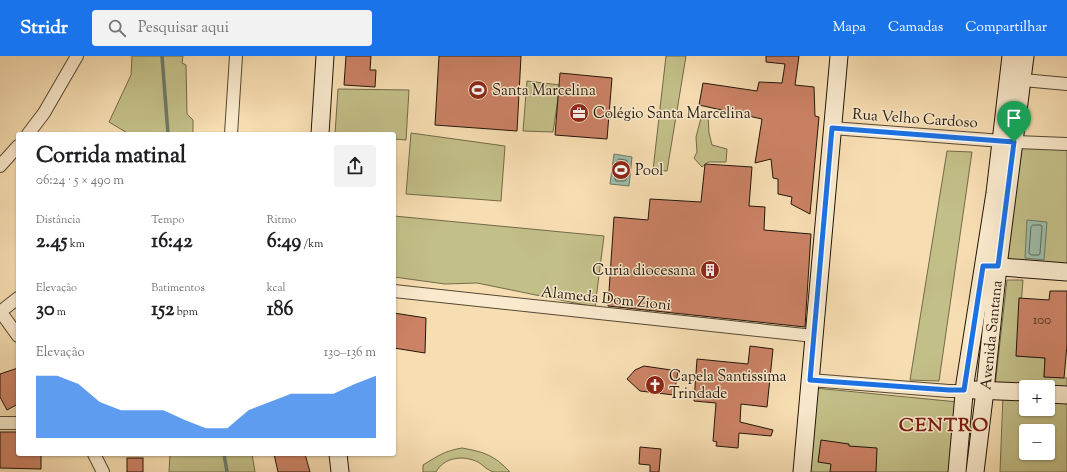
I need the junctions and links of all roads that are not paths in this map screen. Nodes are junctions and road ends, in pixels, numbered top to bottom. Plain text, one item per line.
1 (77, 56) edge
2 (236, 56) edge
3 (324, 56) edge
4 (839, 56) edge
5 (1011, 56) edge
6 (1025, 56) edge
7 (1023, 80) junction
8 (1067, 84) edge
9 (832, 128) junction
10 (30, 132) edge
11 (231, 132) edge
12 (320, 132) edge
13 (1008, 141) junction
14 (1067, 144) edge
15 (16, 148) edge
16 (0, 166) edge
17 (991, 266) junction
18 (1067, 272) edge
19 (396, 291) edge
20 (16, 300) edge
21 (0, 312) edge
22 (16, 333) edge
23 (814, 336) junction
24 (810, 380) junction
25 (964, 390) junction
26 (985, 390) junction
27 (1019, 392) edge
28 (1055, 394) edge
29 (1067, 395) edge
30 (0, 423) edge
31 (16, 423) edge
32 (95, 456) edge
33 (338, 456) edge
34 (103, 472) edge
35 (340, 472) edge
36 (802, 472) edge
37 (957, 472) edge
38 (975, 472) edge

1 - 10 street
2 - 11 street
3 - 12 main road
4 - 9 main road
5 - 13 main road, Avenida Santana
6 - 7 main road, Avenida Santana
7 - 8 street
7 - 13 main road, Avenida Santana
9 - 13 street, Rua Velho Cardoso
9 - 23 main road
13 - 14 street, Rua Velho Cardoso
13 - 17 main road, Avenida Santana
15 - 16 street
17 - 18 main road
17 - 25 main road, Avenida Santana
17 - 26 main road, Avenida Santana
19 - 23 street, Alameda Dom Zioni
20 - 21 street
21 - 22 street
23 - 24 main road
24 - 25 street
24 - 36 main road
25 - 26 main road
25 - 37 main road, Avenida Santana
26 - 27 main road
26 - 38 main road, Avenida Santana
28 - 29 main road
30 - 31 street
32 - 34 street
33 - 35 main road

